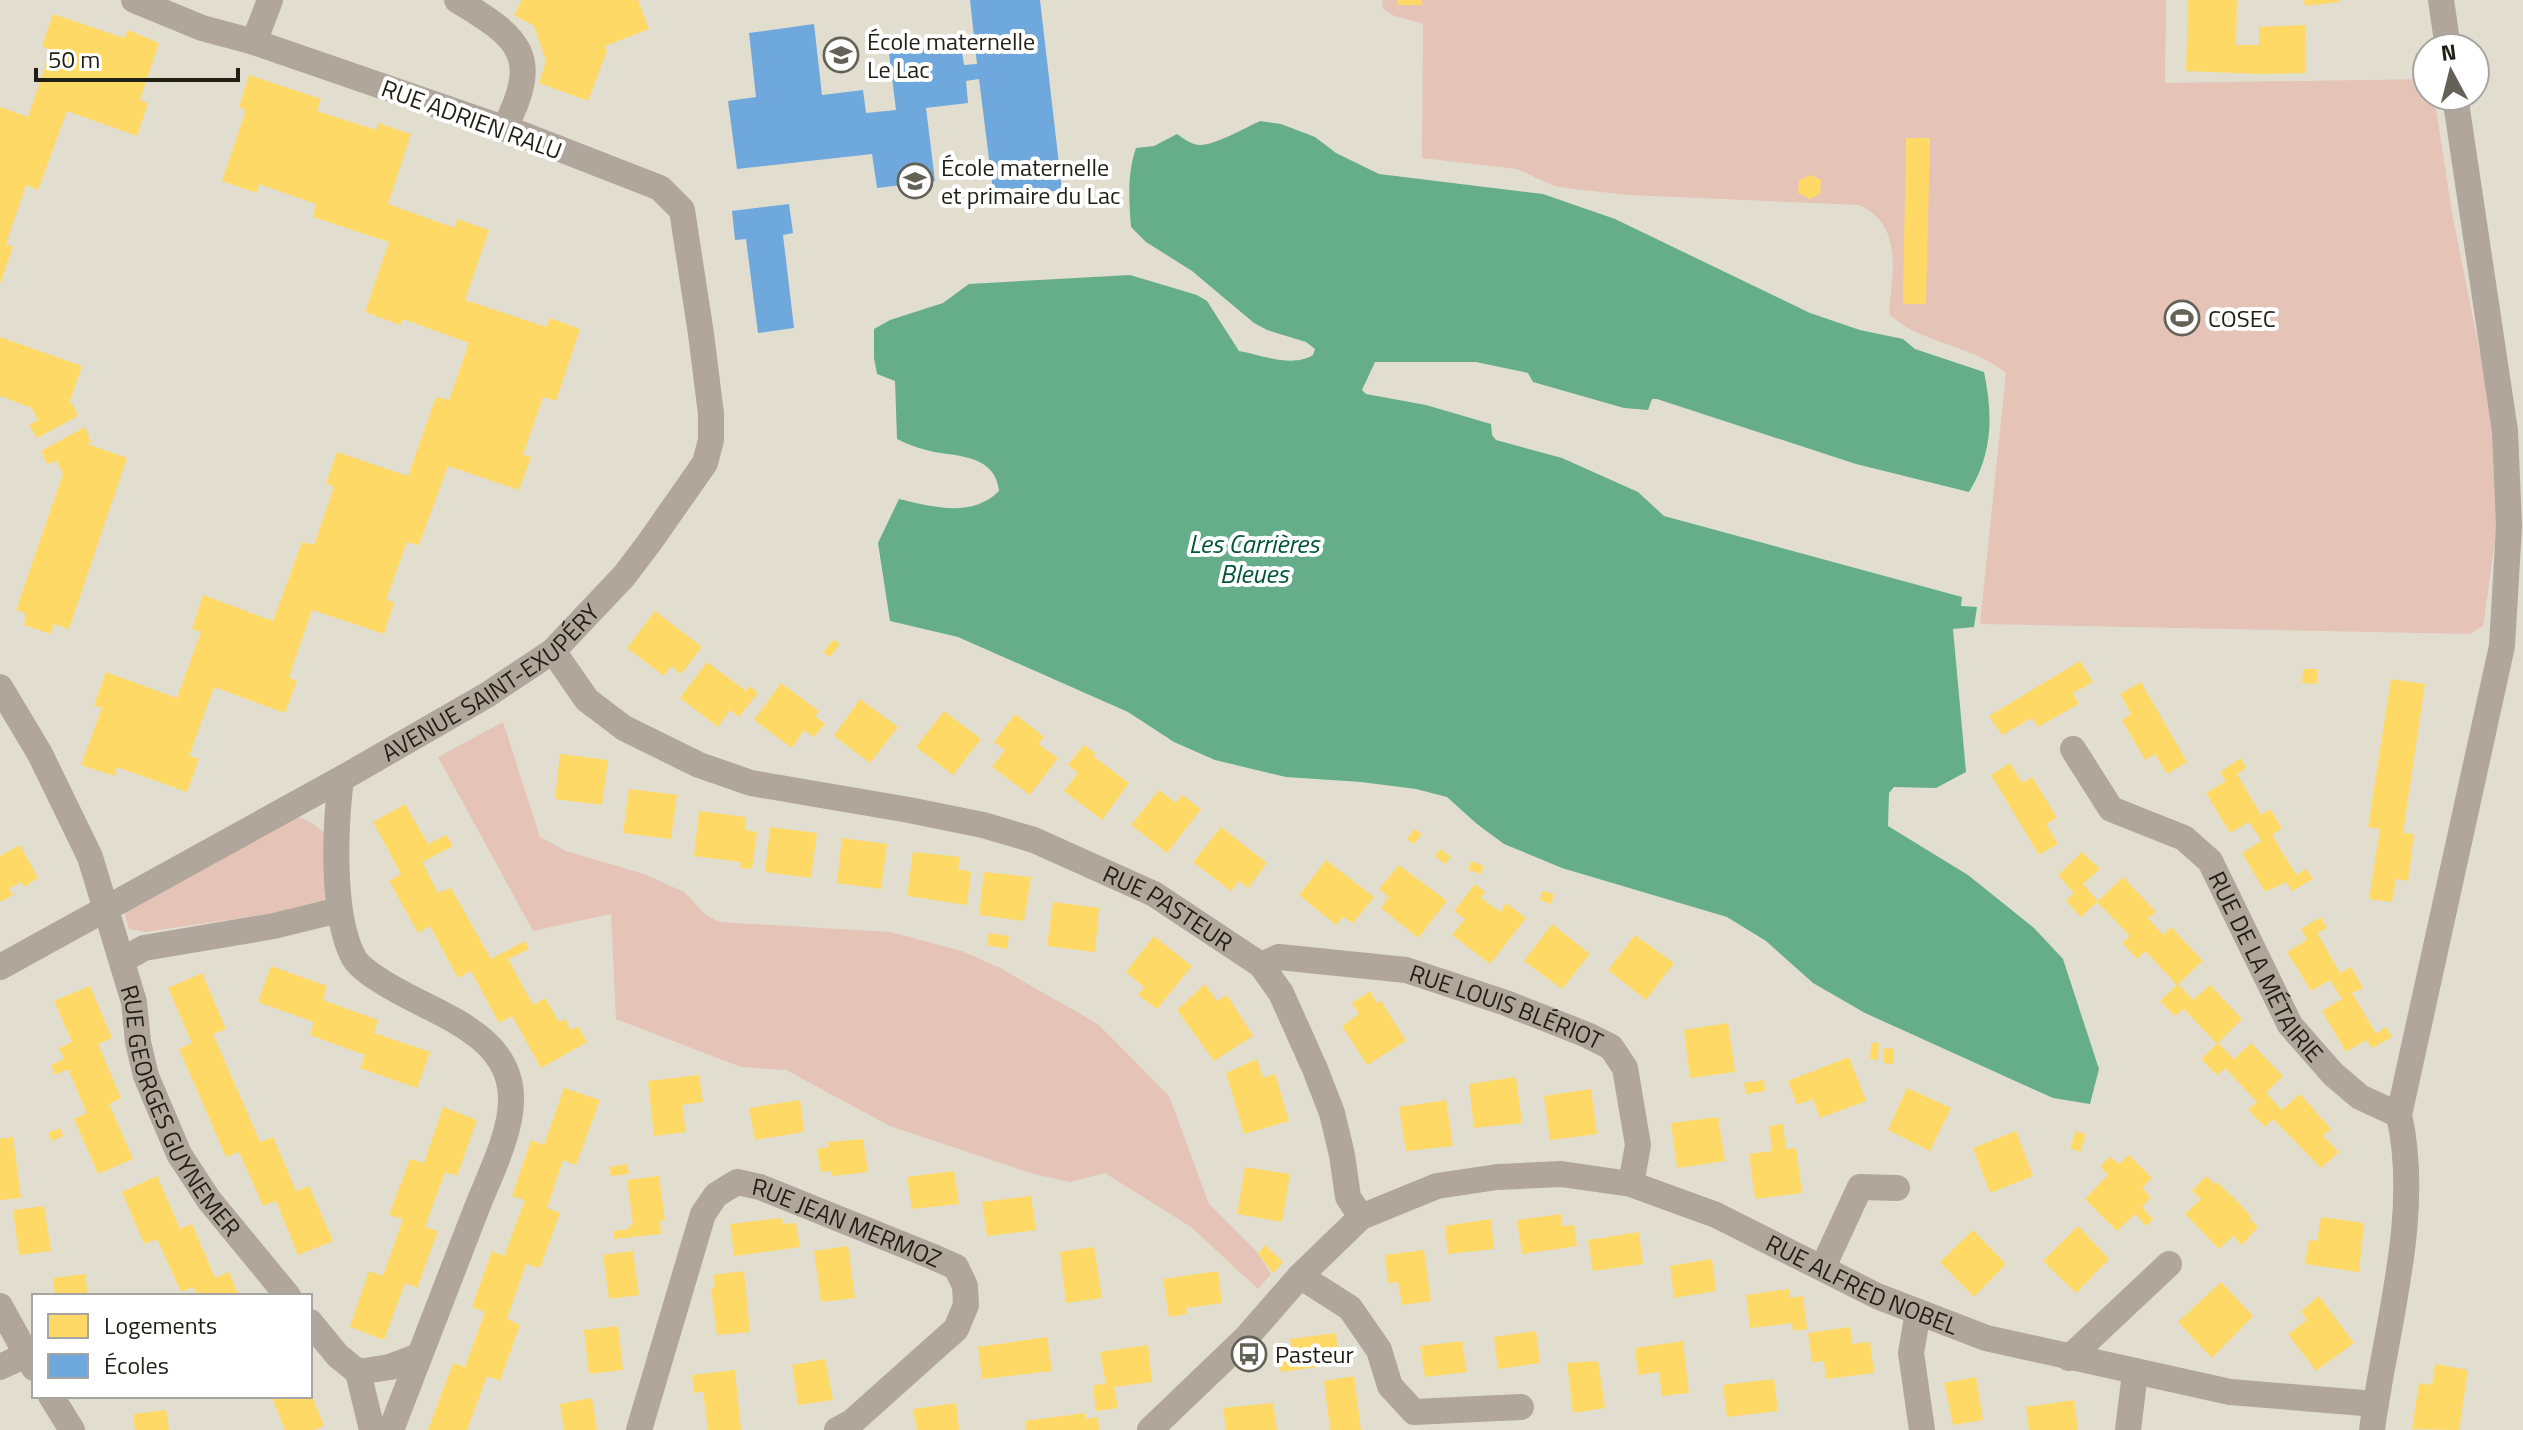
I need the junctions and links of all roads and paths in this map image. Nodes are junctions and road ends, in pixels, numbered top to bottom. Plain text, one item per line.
1 (134, 0) edge
2 (270, 0) edge
3 (457, 0) edge
4 (2441, 0) edge
5 (2446, 32) edge
6 (254, 42) junction
7 (2457, 112) edge
8 (504, 129) junction
9 (682, 210) joint
10 (553, 651) junction
11 (0, 687) edge
12 (2073, 749) dead end
13 (341, 779) junction
14 (103, 908) junction
15 (339, 910) junction
16 (123, 960) junction
17 (1261, 965) junction
18 (0, 967) edge
19 (2399, 1115) junction
20 (1631, 1184) junction
21 (1897, 1188) dead end
22 (1361, 1217) junction
23 (2169, 1264) dead end
24 (1823, 1267) junction
25 (1300, 1276) junction
26 (286, 1294) edge
27 (0, 1306) edge
28 (1918, 1312) junction
29 (312, 1324) edge
30 (419, 1356) junction
31 (2069, 1358) junction
32 (30, 1361) edge
33 (0, 1367) edge
34 (358, 1372) junction
35 (2135, 1373) junction
36 (52, 1398) edge
37 (1521, 1407) dead end
38 (2374, 1417) edge
39 (72, 1430) edge
40 (372, 1430) edge
41 (391, 1430) edge
42 (639, 1430) edge
43 (837, 1430) edge
44 (1150, 1430) edge
45 (1922, 1430) edge
46 (2128, 1430) edge

1 - 6 street, RUE ADRIEN RALU
2 - 6 street
3 - 8 street
4 - 5 street
6 - 8 street, RUE ADRIEN RALU
7 - 19 street
8 - 9 street, RUE ADRIEN RALU
9 - 10 street, AVENUE SAINT-EXUPÉRY
10 - 13 street, AVENUE SAINT-EXUPÉRY
10 - 17 street, RUE PASTEUR
11 - 14 street, RUE GEORGES GUYNEMER
12 - 19 street, RUE DE LA MÉTAIRIE
13 - 14 street, AVENUE SAINT-EXUPÉRY
13 - 15 street
14 - 16 street, RUE GEORGES GUYNEMER
14 - 18 street, AVENUE SAINT-EXUPÉRY
15 - 16 street
15 - 30 street
16 - 26 street, RUE GEORGES GUYNEMER
17 - 20 street, RUE LOUIS BLÉRIOT
17 - 22 street, RUE PASTEUR
19 - 38 street
20 - 22 street, RUE ALFRED NOBEL
20 - 24 street, RUE ALFRED NOBEL
21 - 24 street
22 - 25 street
23 - 31 street
24 - 28 street, RUE ALFRED NOBEL
25 - 37 street
25 - 44 street
27 - 32 street
28 - 31 street, RUE ALFRED NOBEL
28 - 45 street
29 - 34 street
30 - 34 street
30 - 41 street
31 - 35 street, RUE ALFRED NOBEL
32 - 33 street
34 - 40 street
35 - 38 street, RUE ALFRED NOBEL
35 - 46 street
36 - 39 street
42 - 43 street, RUE JEAN MERMOZ

